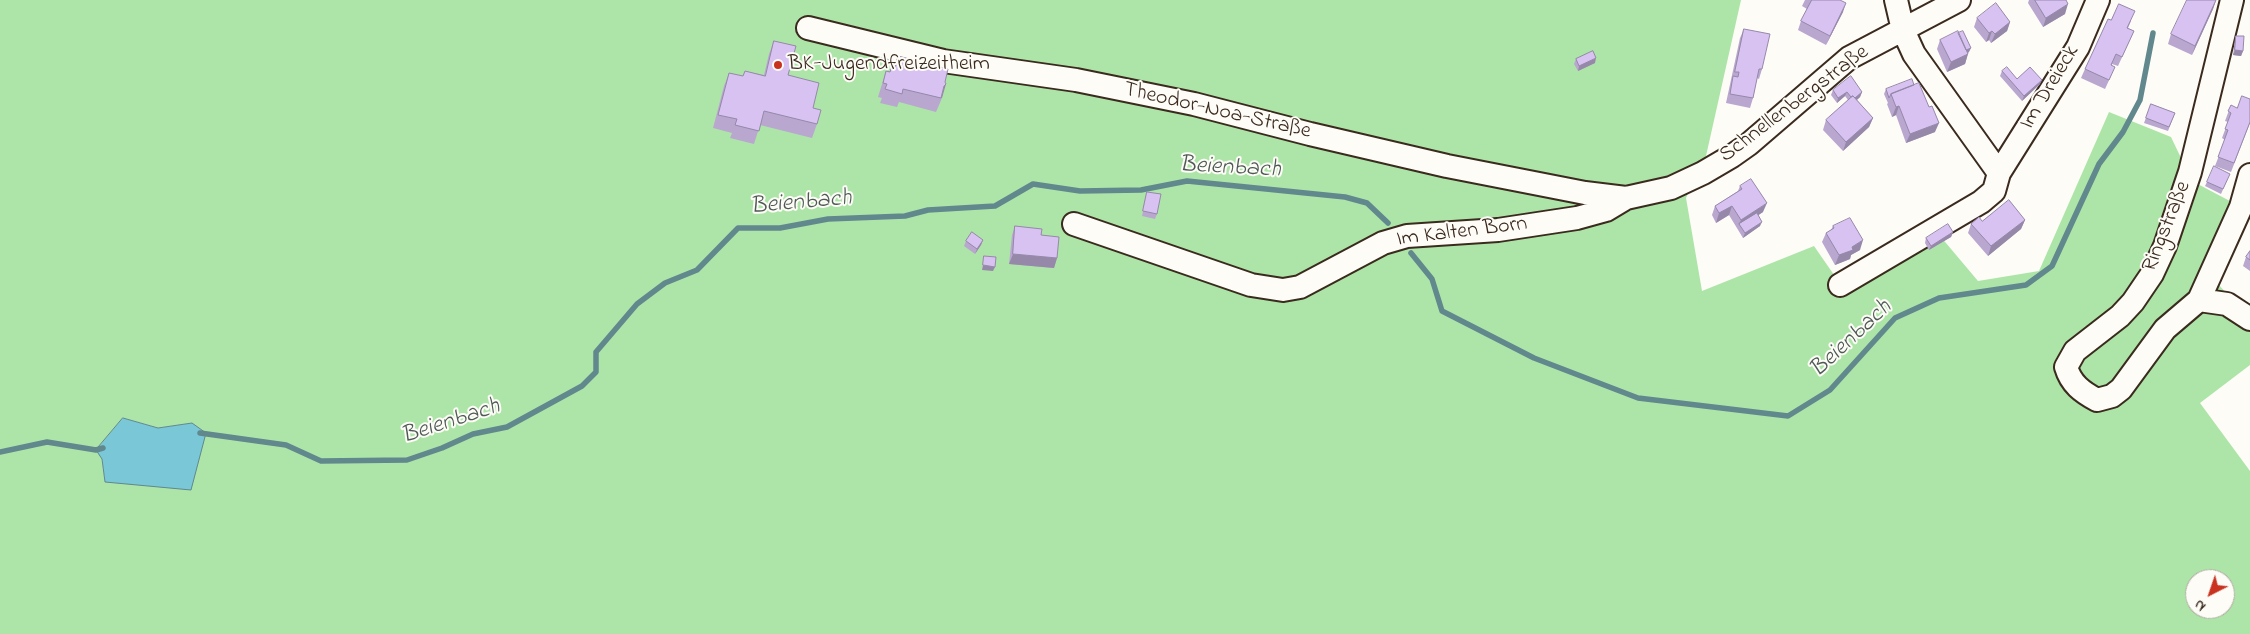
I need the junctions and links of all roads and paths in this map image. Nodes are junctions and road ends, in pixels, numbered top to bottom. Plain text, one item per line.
1 (1896, 0) edge
2 (1959, 0) edge
3 (2098, 0) edge
4 (2232, 0) edge
5 (808, 28) dead end
6 (1903, 30) junction
7 (1999, 173) junction
8 (2250, 175) edge
9 (1626, 198) junction
10 (1074, 224) dead end
11 (1840, 285) dead end
12 (2198, 300) junction
13 (2250, 319) edge

1 - 6 street
2 - 6 street, Schnellenbergstraße
3 - 7 street, Im Dreieck
4 - 12 street, Ringstraße
5 - 9 street, Theodor-Noa-Straße
6 - 7 street
6 - 9 street, Schnellenbergstraße
7 - 11 street, Im Dreieck
8 - 12 street, Ringstraße
9 - 10 street, Im Kalten Born
12 - 13 street

